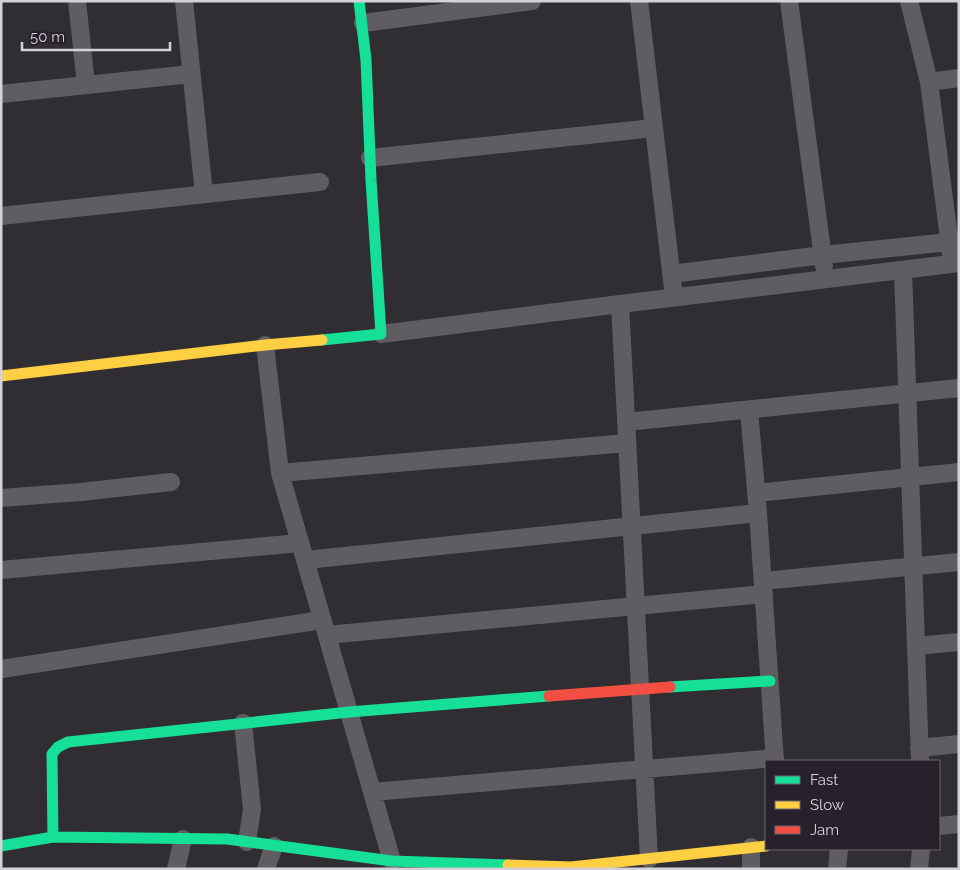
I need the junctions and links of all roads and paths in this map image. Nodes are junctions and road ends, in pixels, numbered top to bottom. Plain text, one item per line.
1 (77, 1) edge
2 (184, 1) edge
3 (359, 1) edge
4 (639, 1) edge
5 (789, 1) edge
6 (910, 1) edge
7 (523, 2) edge
8 (363, 23) junction
9 (191, 74) junction
10 (959, 78) edge
11 (928, 82) junction
12 (86, 85) junction
13 (1, 94) edge
14 (654, 128) junction
15 (370, 158) junction
16 (320, 182) dead end
17 (204, 194) junction
18 (1, 216) edge
19 (954, 241) edge
20 (823, 255) junction
21 (956, 264) edge
22 (903, 270) junction
23 (672, 274) junction
24 (826, 279) junction
25 (674, 297) junction
26 (620, 304) junction
27 (381, 334) junction
28 (265, 345) junction
29 (1, 376) edge
30 (959, 388) edge
31 (908, 394) junction
32 (749, 410) junction
33 (626, 422) junction
34 (627, 443) junction
35 (959, 472) edge
36 (280, 473) junction
37 (910, 477) junction
38 (171, 482) dead end
39 (756, 493) junction
40 (1, 498) edge
41 (758, 513) junction
42 (632, 526) junction
43 (300, 543) junction
44 (306, 560) junction
45 (959, 562) edge
46 (913, 566) junction
47 (1, 570) edge
48 (763, 587) junction
49 (636, 606) junction
50 (325, 628) junction
51 (959, 642) edge
52 (916, 646) junction
53 (1, 669) edge
54 (770, 682) junction
55 (640, 689) junction
56 (349, 712) junction
57 (243, 723) junction
58 (959, 744) edge
59 (919, 755) edge
60 (775, 760) edge
61 (765, 761) edge
62 (645, 769) junction
63 (372, 792) junction
64 (959, 824) edge
65 (940, 826) edge
66 (53, 837) junction
67 (183, 839) junction
68 (247, 842) junction
69 (1, 846) edge
70 (274, 846) junction
71 (759, 846) edge
72 (839, 850) edge
73 (921, 850) edge
74 (392, 861) junction
75 (660, 861) edge
76 (369, 864) edge
77 (463, 866) edge
78 (558, 868) edge
79 (176, 869) edge
80 (266, 869) edge
81 (751, 869) edge
82 (837, 869) edge
83 (920, 869) edge

1 - 12 street
2 - 9 street
3 - 8 street
4 - 14 street
5 - 20 street
6 - 11 street
7 - 8 street
8 - 15 street
9 - 12 street
9 - 17 street
10 - 11 street
11 - 19 street
12 - 13 street
14 - 15 street
14 - 23 street
15 - 27 street
16 - 17 street
17 - 18 street
19 - 20 street
19 - 21 street
20 - 23 street
20 - 24 street
21 - 22 street
22 - 24 street
22 - 31 street
23 - 25 street
24 - 25 street
25 - 26 street
26 - 27 street
26 - 33 street
27 - 28 street
28 - 29 street
28 - 36 street
30 - 31 street
31 - 32 street
31 - 37 street
32 - 33 street
32 - 39 street
33 - 34 street
34 - 36 street
34 - 42 street
35 - 37 street
36 - 43 street
37 - 39 street
37 - 46 street
38 - 40 street
39 - 41 street
41 - 42 street
41 - 48 street
42 - 44 street
42 - 49 street
43 - 44 street
43 - 47 street
44 - 50 street
45 - 46 street
46 - 48 street
46 - 52 street
48 - 49 street
48 - 54 street
49 - 50 street
49 - 55 street
50 - 53 street
50 - 56 street
51 - 52 street
52 - 59 street
54 - 55 street
54 - 60 street
55 - 56 street
55 - 62 street
56 - 57 street
56 - 63 street
57 - 66 street
57 - 68 street
58 - 59 street
61 - 62 street
62 - 63 street
62 - 75 street
63 - 74 street
64 - 65 street
66 - 67 street
66 - 69 street
67 - 68 street
67 - 79 street
68 - 70 street
70 - 76 street
70 - 80 street
71 - 75 street
71 - 81 street
72 - 82 street
73 - 83 street
74 - 76 street
74 - 77 street
75 - 78 street
77 - 78 street

